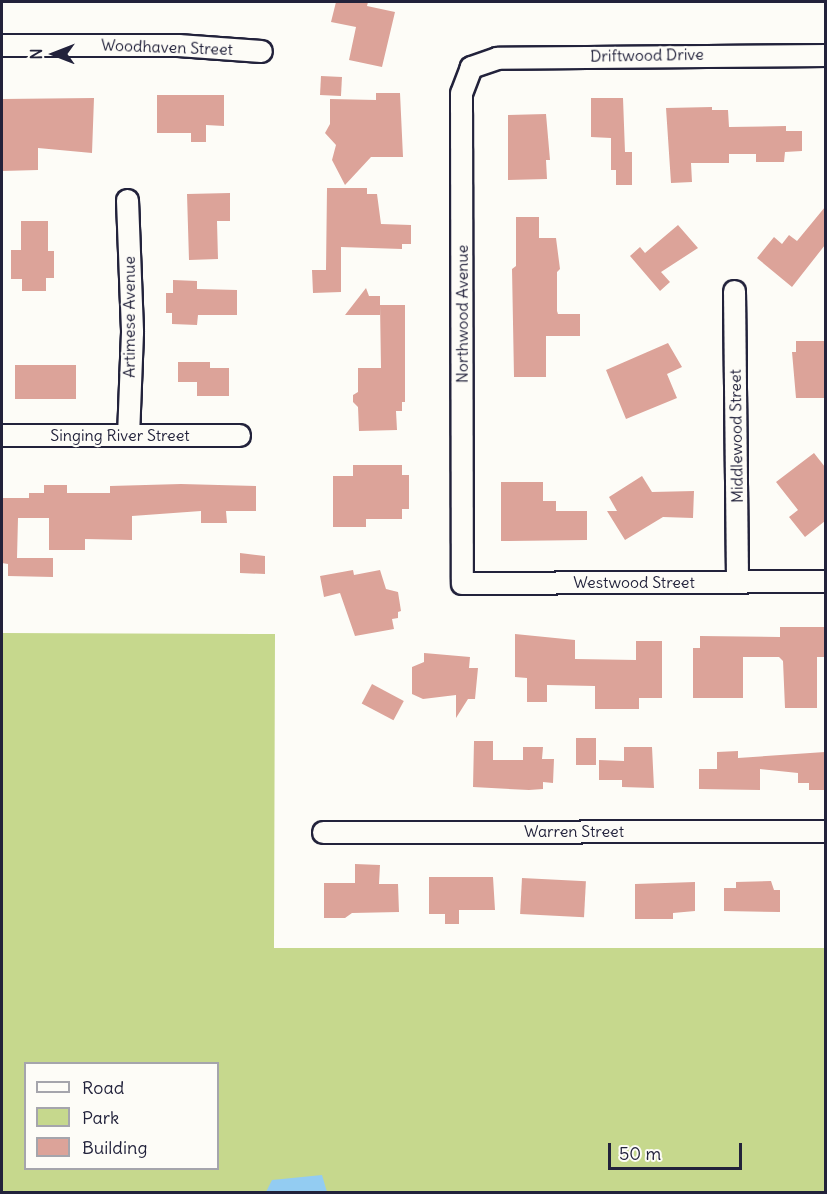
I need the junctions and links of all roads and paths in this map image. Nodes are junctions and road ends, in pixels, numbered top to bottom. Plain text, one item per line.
1 (2, 45) edge
2 (261, 51) dead end
3 (825, 55) edge
4 (471, 67) joint
5 (127, 200) dead end
6 (734, 291) dead end
7 (128, 434) junction
8 (2, 435) edge
9 (239, 435) dead end
10 (462, 563) joint
11 (825, 581) edge
12 (737, 582) junction
13 (825, 831) edge
14 (323, 832) dead end

1 - 2 street, Woodhaven Street
3 - 4 street, Driftwood Drive
4 - 10 street, Northwood Avenue
5 - 7 street, Artimese Avenue
6 - 12 street, Middlewood Street
7 - 8 street, Singing River Street
7 - 9 street, Singing River Street
10 - 12 street, Westwood Street
11 - 12 street, Westwood Street
13 - 14 street, Warren Street

